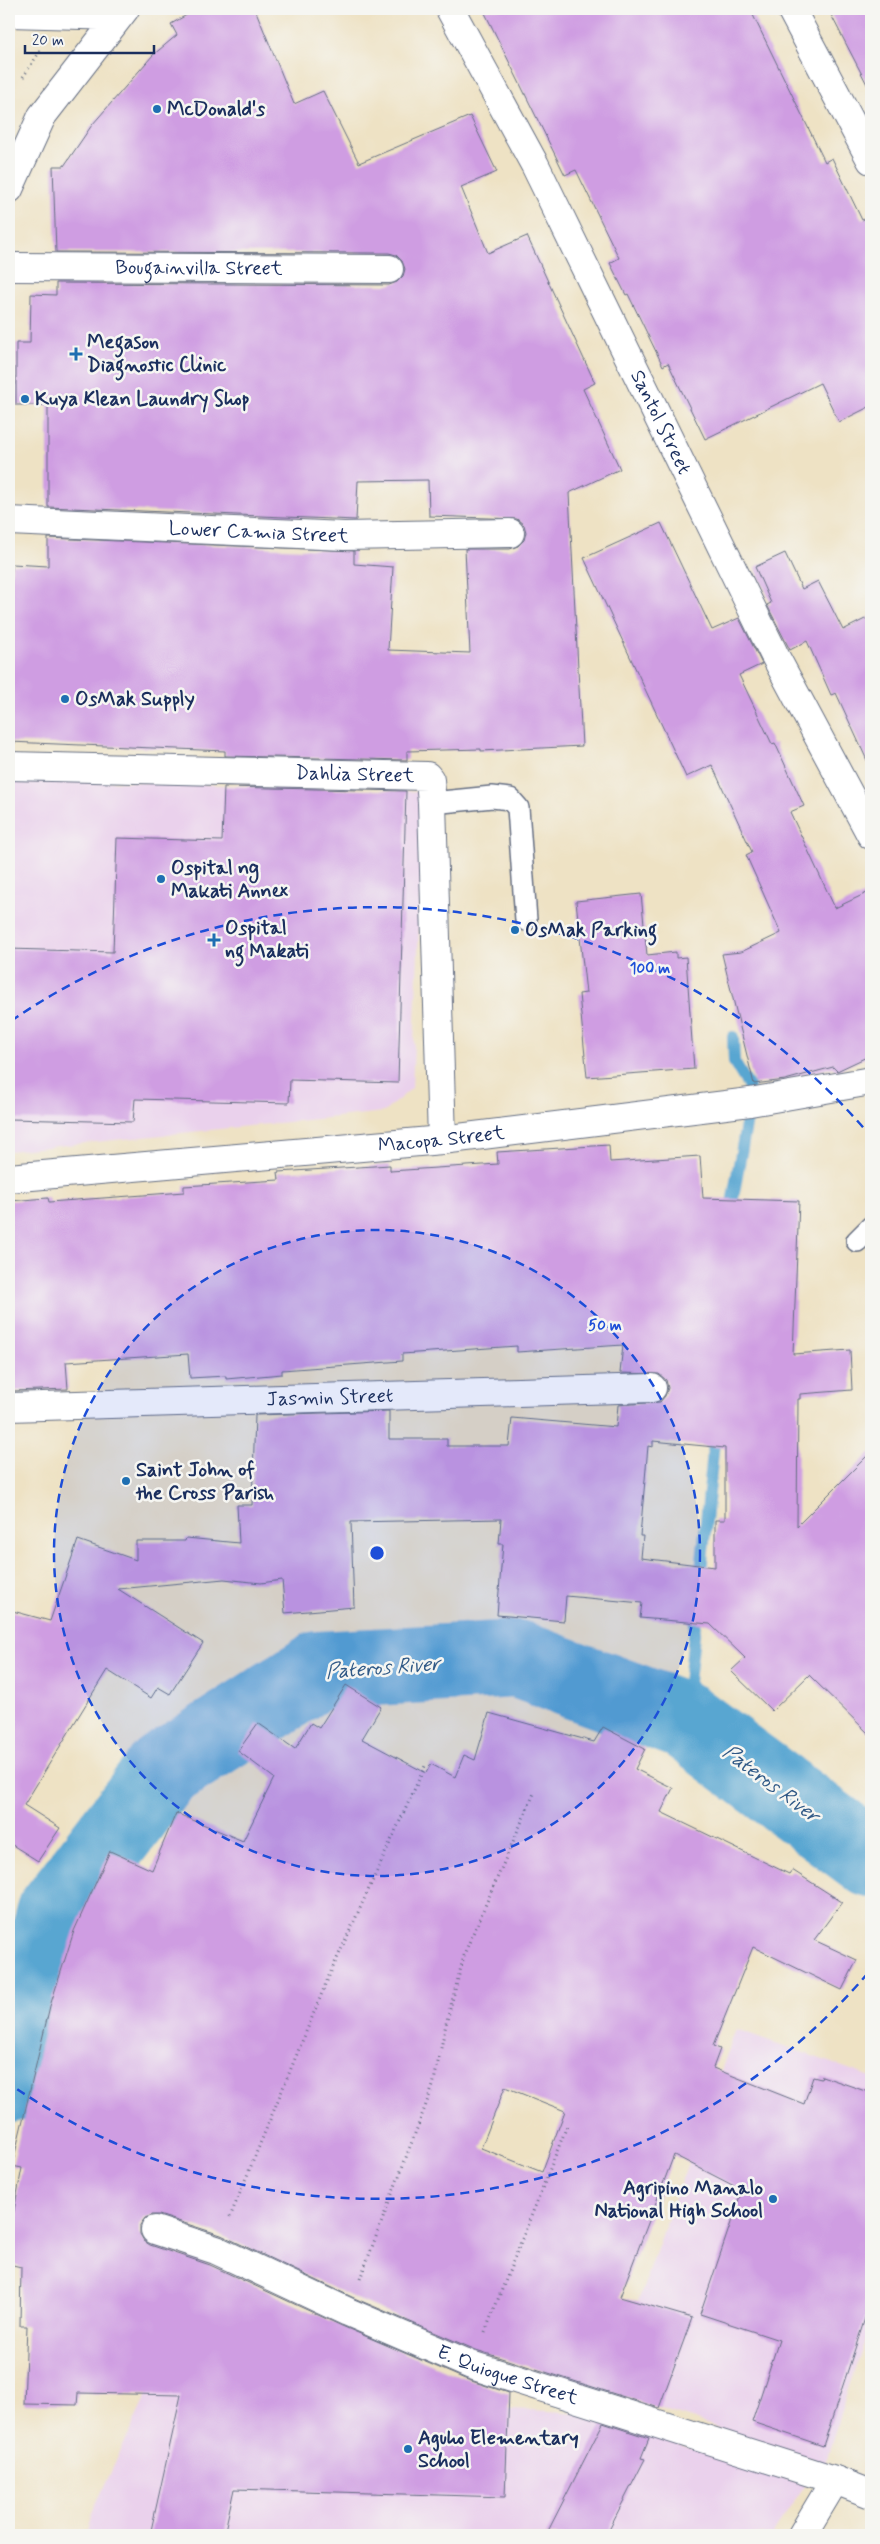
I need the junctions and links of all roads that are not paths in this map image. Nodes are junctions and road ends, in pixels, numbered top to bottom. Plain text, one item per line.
1 (450, 9) edge
2 (791, 9) edge
3 (9, 13) edge
4 (122, 13) edge
5 (871, 160) edge
6 (9, 190) edge
7 (9, 267) edge
8 (389, 269) dead end
9 (9, 521) edge
10 (510, 534) dead end
11 (9, 766) edge
12 (432, 803) junction
13 (871, 835) edge
14 (526, 920) dead end
15 (871, 1081) edge
16 (442, 1140) junction
17 (13, 1175) edge
18 (652, 1388) dead end
19 (9, 1407) edge
20 (155, 2230) dead end
21 (835, 2480) junction
22 (871, 2494) edge
23 (802, 2535) edge

1 - 13 street, Santol Street
2 - 5 street
3 - 4 street
4 - 6 street
7 - 8 street, Bougainvilla Street
9 - 10 street, Lower Camia Street
11 - 12 street, Dahlia Street
12 - 14 lane
12 - 16 street, Dahlia Street
15 - 16 street, Macopa Street
16 - 17 street, Macopa Street
18 - 19 street, Jasmin Street
20 - 21 street, E. Quiogue Street
21 - 22 street, E. Quiogue Street
21 - 23 street

